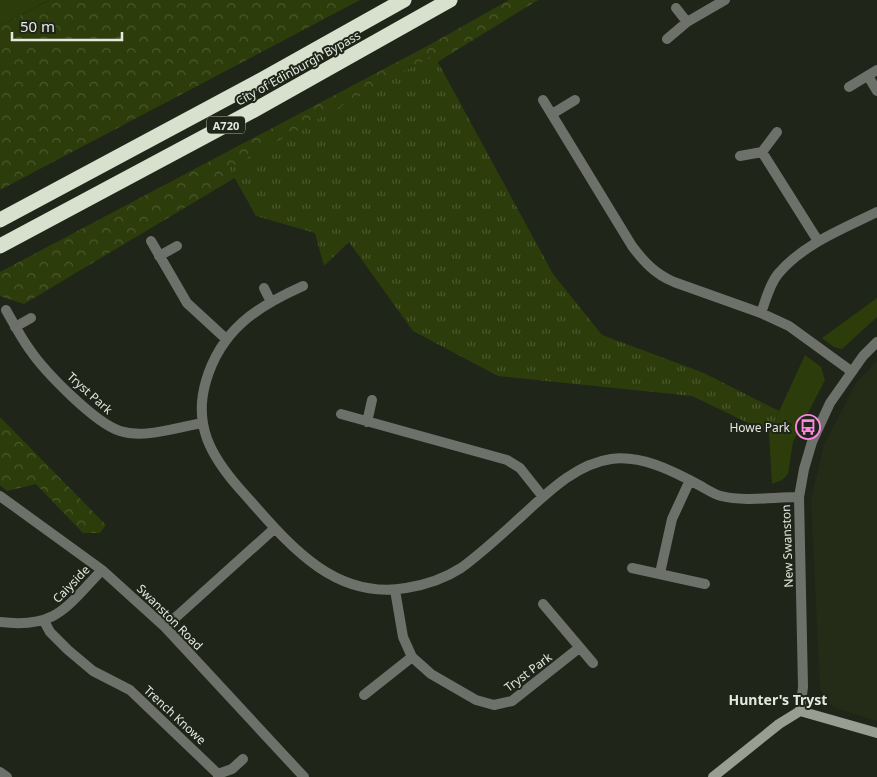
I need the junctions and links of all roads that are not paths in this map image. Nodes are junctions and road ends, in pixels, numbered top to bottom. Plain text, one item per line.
1 (404, 0) edge
2 (450, 0) edge
3 (725, 0) edge
4 (676, 8) dead end
5 (687, 22) junction
6 (667, 39) dead end
7 (877, 70) edge
8 (868, 76) junction
9 (849, 87) dead end
10 (877, 91) edge
11 (543, 100) dead end
12 (575, 100) dead end
13 (552, 114) junction
14 (777, 132) dead end
15 (762, 152) junction
16 (740, 156) dead end
17 (877, 212) edge
18 (0, 220) edge
19 (152, 241) dead end
20 (818, 241) junction
21 (0, 246) edge
22 (176, 246) dead end
23 (159, 256) junction
24 (303, 286) dead end
25 (264, 288) dead end
26 (270, 300) junction
27 (6, 310) dead end
28 (761, 313) junction
29 (32, 318) dead end
30 (16, 327) junction
31 (226, 338) junction
32 (877, 342) edge
33 (851, 371) junction
34 (372, 400) dead end
35 (341, 414) dead end
36 (366, 422) junction
37 (203, 423) junction
38 (690, 480) junction
39 (0, 496) edge
40 (543, 497) junction
41 (798, 497) junction
42 (274, 528) junction
43 (632, 568) dead end
44 (102, 570) junction
45 (660, 573) junction
46 (705, 584) dead end
47 (395, 590) junction
48 (543, 604) dead end
49 (44, 621) junction
50 (0, 622) edge
51 (165, 627) junction
52 (579, 648) junction
53 (412, 658) junction
54 (593, 663) dead end
55 (364, 696) dead end
56 (800, 711) junction
57 (877, 733) edge
58 (243, 759) dead end
59 (0, 772) edge
60 (218, 775) edge
61 (8, 777) edge
62 (304, 777) edge
63 (713, 777) edge

1 - 18 highway, City of Edinburgh Bypass / A720
2 - 21 highway, City of Edinburgh Bypass / A720
3 - 5 street
4 - 5 street
5 - 6 street
7 - 8 street
8 - 9 street
8 - 10 street
11 - 13 street
12 - 13 street
13 - 28 street
14 - 15 street
15 - 16 street
15 - 20 street
17 - 20 street
19 - 23 street
20 - 28 street
22 - 23 street
23 - 31 street
24 - 26 street
25 - 26 street
26 - 31 street
27 - 30 street, Tryst Park
28 - 33 street
29 - 30 street
30 - 37 street, Tryst Park
31 - 37 street
32 - 33 street, New Swanston
33 - 41 street, New Swanston
34 - 36 street
35 - 36 street
36 - 40 street
37 - 42 street
38 - 40 street
38 - 41 street
38 - 45 street
39 - 44 street, Swanston Road
40 - 47 street
41 - 56 street, New Swanston
42 - 47 street
42 - 51 street
43 - 45 street
44 - 49 street, Caiyside
44 - 51 street, Swanston Road
45 - 46 street
47 - 53 street, Tryst Park
48 - 52 street
49 - 50 street, Caiyside
49 - 60 street, Trench Knowe
51 - 62 street, Swanston Road
52 - 53 street, Tryst Park
52 - 54 street
53 - 55 street
56 - 57 main road
56 - 63 main road
58 - 60 street, Trench Knowe
59 - 61 street

